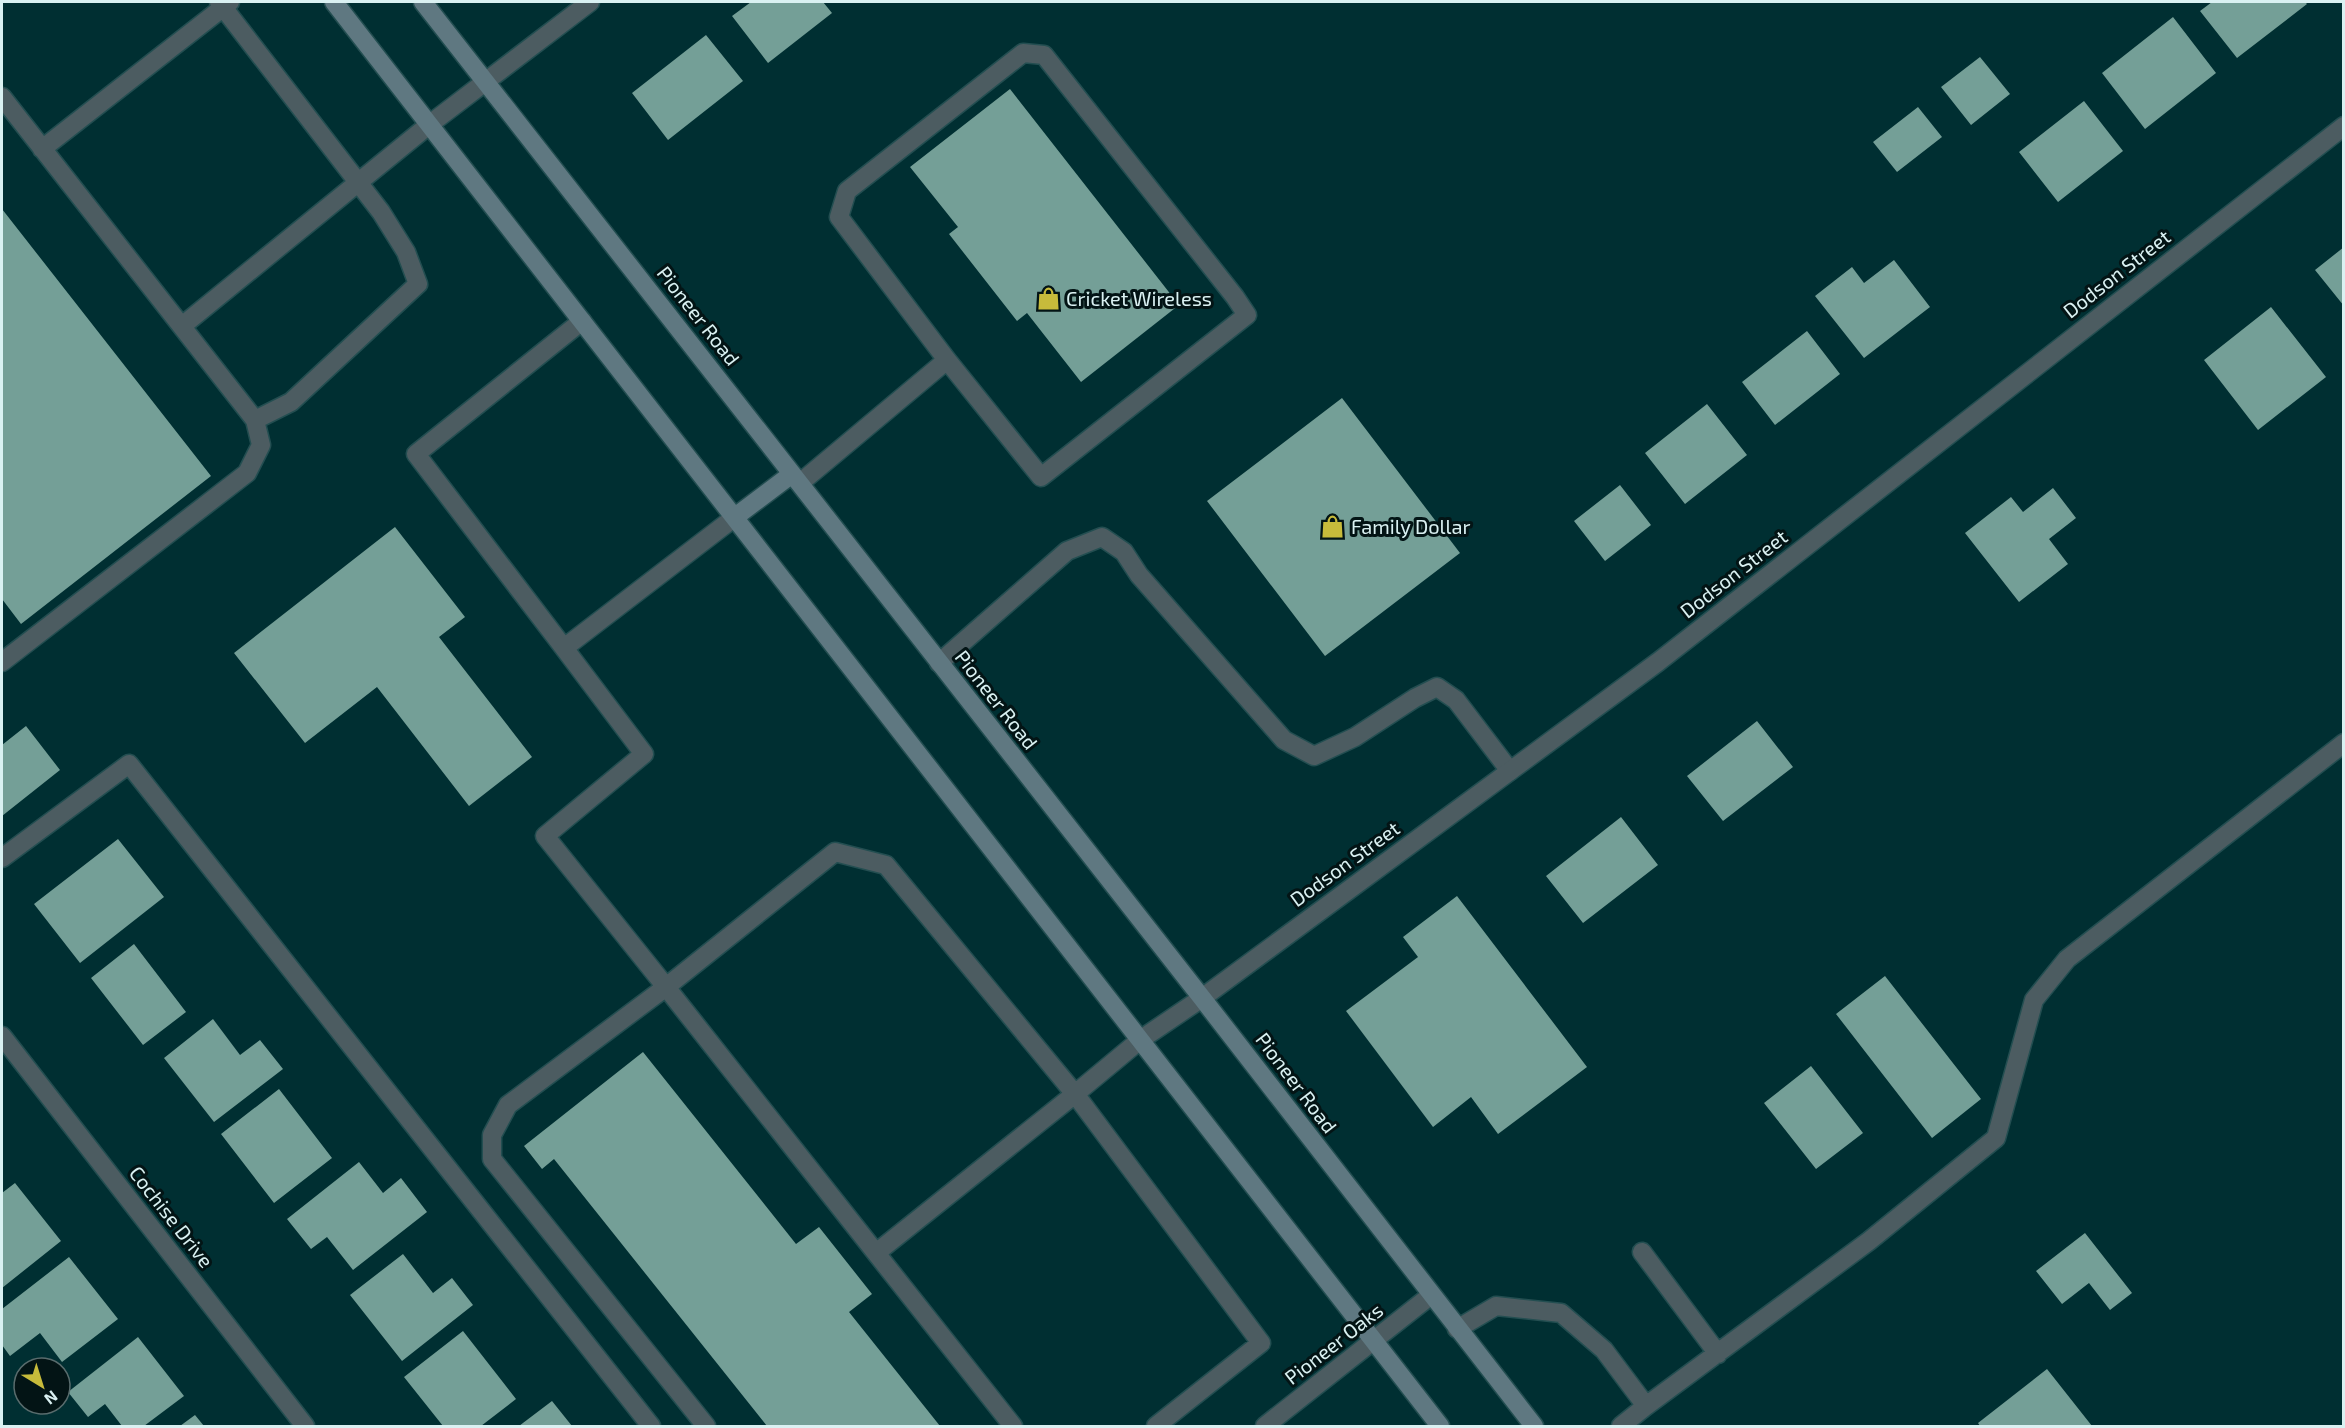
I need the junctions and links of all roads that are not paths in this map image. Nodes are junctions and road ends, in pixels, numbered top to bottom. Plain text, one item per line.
1 (334, 2) edge
2 (423, 2) edge
3 (590, 2) edge
4 (224, 3) edge
5 (486, 82) junction
6 (2, 97) edge
7 (430, 124) junction
8 (2343, 126) edge
9 (42, 148) junction
10 (359, 183) junction
11 (582, 321) junction
12 (182, 326) junction
13 (947, 360) junction
14 (255, 420) junction
15 (796, 479) junction
16 (735, 517) junction
17 (564, 648) junction
18 (2, 662) edge
19 (939, 663) junction
20 (2343, 743) edge
21 (1510, 771) junction
22 (2, 858) edge
23 (666, 987) junction
24 (1202, 998) junction
25 (2, 1036) edge
26 (1140, 1040) junction
27 (1075, 1094) junction
28 (1642, 1252) dead end
29 (876, 1253) junction
30 (1431, 1296) junction
31 (1457, 1329) junction
32 (1373, 1342) junction
33 (1718, 1354) junction
34 (1646, 1406) junction
35 (305, 1426) edge
36 (651, 1426) edge
37 (706, 1426) edge
38 (1013, 1426) edge
39 (1156, 1426) edge
40 (1265, 1426) edge
41 (1440, 1426) edge
42 (1534, 1426) edge
43 (1621, 1426) edge

1 - 7 main road
2 - 5 main road, Pioneer Road
3 - 5 street
4 - 9 street
4 - 10 street
5 - 7 street
5 - 15 main road, Pioneer Road
6 - 9 street
7 - 10 street
7 - 11 main road
8 - 21 street, Dodson Street
9 - 12 street
10 - 12 street
10 - 14 street
11 - 16 main road
11 - 17 street
12 - 14 street
13 - 13 street
13 - 15 street
14 - 18 street
15 - 16 main road
15 - 19 main road, Pioneer Road
16 - 17 street
16 - 26 main road
17 - 23 street
19 - 21 street
19 - 24 main road, Pioneer Road
20 - 33 street
21 - 24 street, Dodson Street
22 - 36 street
23 - 27 street
23 - 29 street
23 - 37 street
24 - 26 street, Dodson Street
24 - 30 main road, Pioneer Road
25 - 35 street, Cochise Drive
26 - 27 street, Dodson Street
26 - 32 main road
27 - 29 street, Dodson Street
27 - 39 street
28 - 33 street
29 - 38 street
30 - 31 main road, Pioneer Road
30 - 32 street, Pioneer Oaks
31 - 34 street
31 - 42 main road, Pioneer Road
32 - 40 street, Pioneer Oaks
32 - 41 main road
33 - 34 street
34 - 43 street

